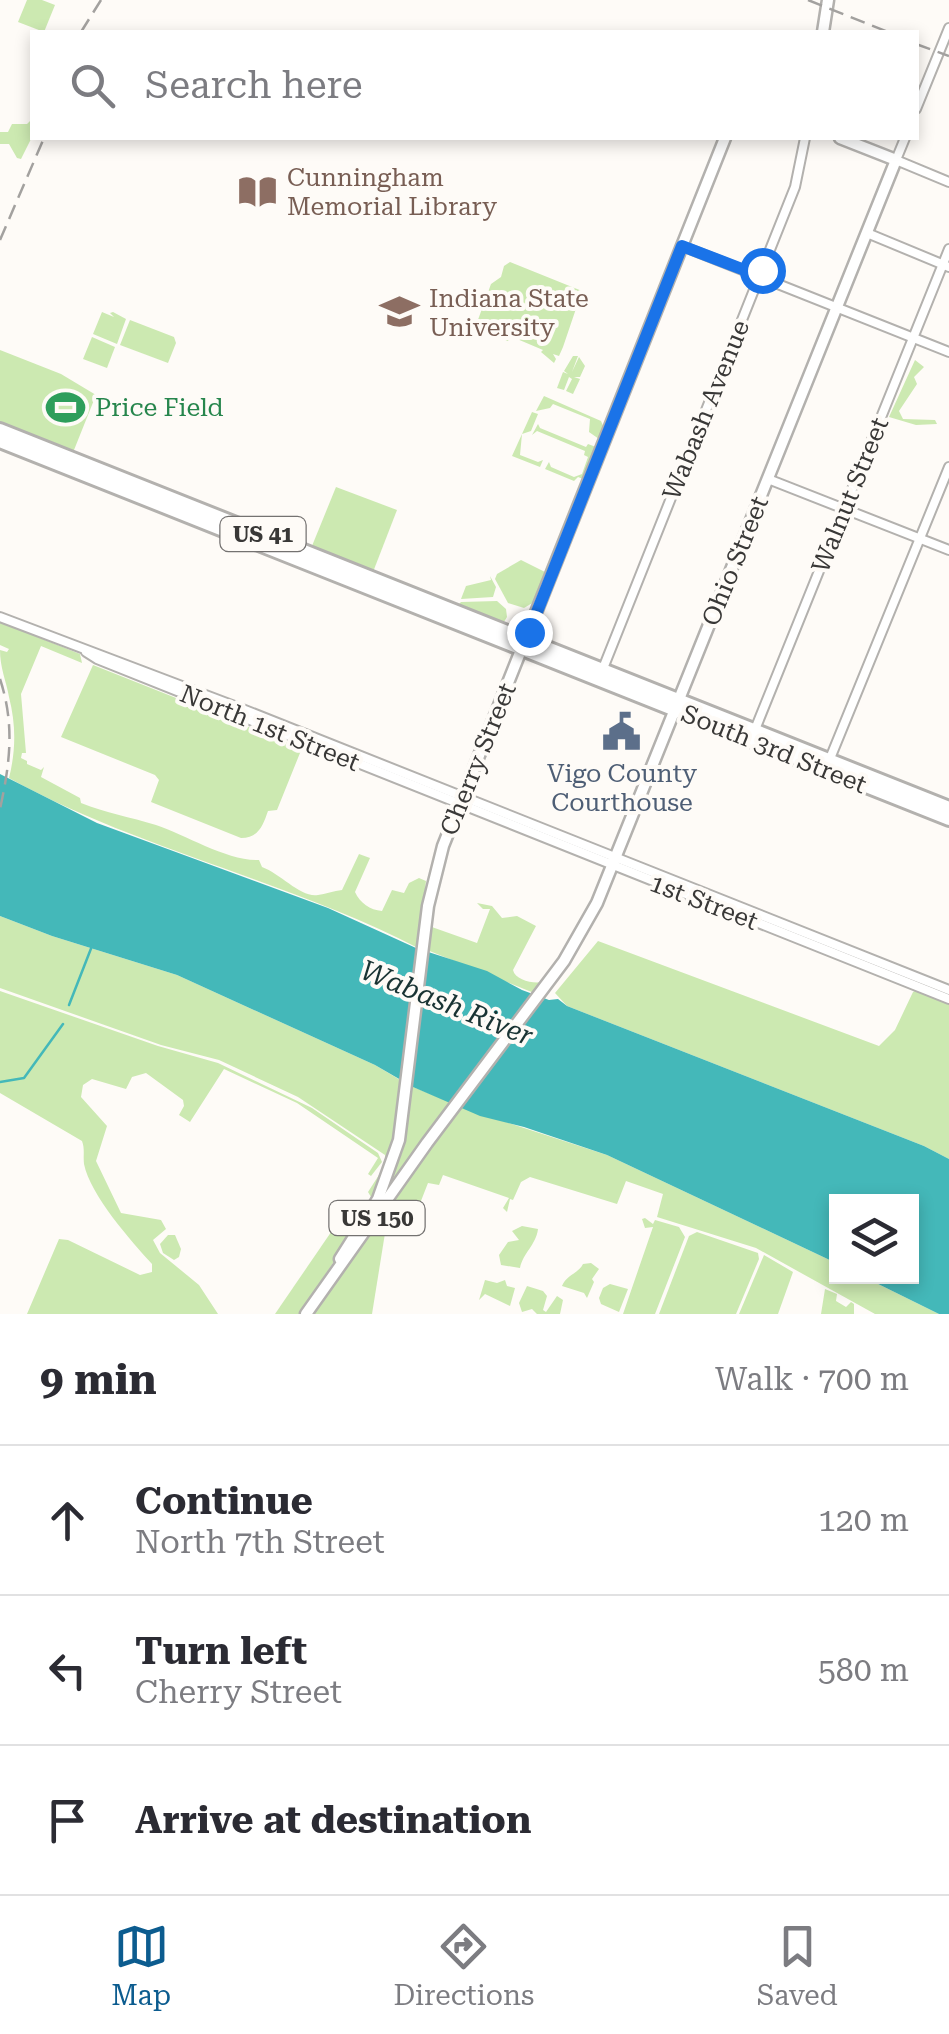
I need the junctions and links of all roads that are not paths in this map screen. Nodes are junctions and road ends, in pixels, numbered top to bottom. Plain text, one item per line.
1 (828, 0) edge
2 (949, 28) edge
3 (822, 30) edge
4 (919, 101) edge
5 (724, 140) edge
6 (804, 140) edge
7 (845, 140) edge
8 (904, 140) edge
9 (896, 160) junction
10 (949, 182) edge
11 (866, 233) junction
12 (682, 246) junction
13 (949, 249) edge
14 (946, 266) edge
15 (760, 276) junction
16 (837, 307) junction
17 (914, 338) junction
18 (949, 352) edge
19 (0, 430) edge
20 (0, 440) edge
21 (949, 468) edge
22 (768, 479) junction
23 (845, 508) junction
24 (918, 538) junction
25 (949, 550) edge
26 (0, 617) edge
27 (524, 644) junction
28 (600, 674) junction
29 (677, 705) junction
30 (753, 735) junction
31 (828, 765) junction
32 (461, 800) junction
33 (949, 808) edge
34 (949, 819) edge
35 (615, 862) junction
36 (949, 990) edge
37 (949, 999) edge
38 (322, 1290) junction
39 (306, 1314) edge

1 - 3 main road
2 - 4 main road
5 - 12 main road, Cherry Street
6 - 15 main road, Wabash Avenue
7 - 9 main road
8 - 9 main road, Ohio Street
9 - 10 main road
9 - 11 main road, Ohio Street
11 - 14 main road
11 - 16 main road, Ohio Street
12 - 15 main road
12 - 27 main road, Cherry Street
13 - 14 main road, Walnut Street
14 - 17 main road, Walnut Street
15 - 16 main road
15 - 28 main road, Wabash Avenue
16 - 17 main road
16 - 22 main road, Ohio Street
17 - 18 main road
17 - 23 main road, Walnut Street
19 - 27 highway, US 41
20 - 27 highway, US 41
21 - 24 main road
22 - 23 main road
22 - 29 main road, Ohio Street
23 - 24 main road
23 - 30 main road, Walnut Street
24 - 25 main road
24 - 31 main road
26 - 32 main road, North 1st Street
27 - 28 highway, US 41
27 - 32 main road, Cherry Street / US 150
28 - 29 highway, South 3rd Street / US 41
29 - 30 highway, South 3rd Street / US 41
29 - 35 main road, Ohio Street / US 150
30 - 31 highway, South 3rd Street / US 41
31 - 33 highway, South 3rd Street / US 41
31 - 34 highway, South 3rd Street / US 41
32 - 35 main road, 1st Street
32 - 38 main road, Cherry Street / US 150
35 - 36 main road, 1st Street
35 - 37 main road, 1st Street
35 - 38 main road, Ohio Street / US 150
38 - 39 main road, US 150

